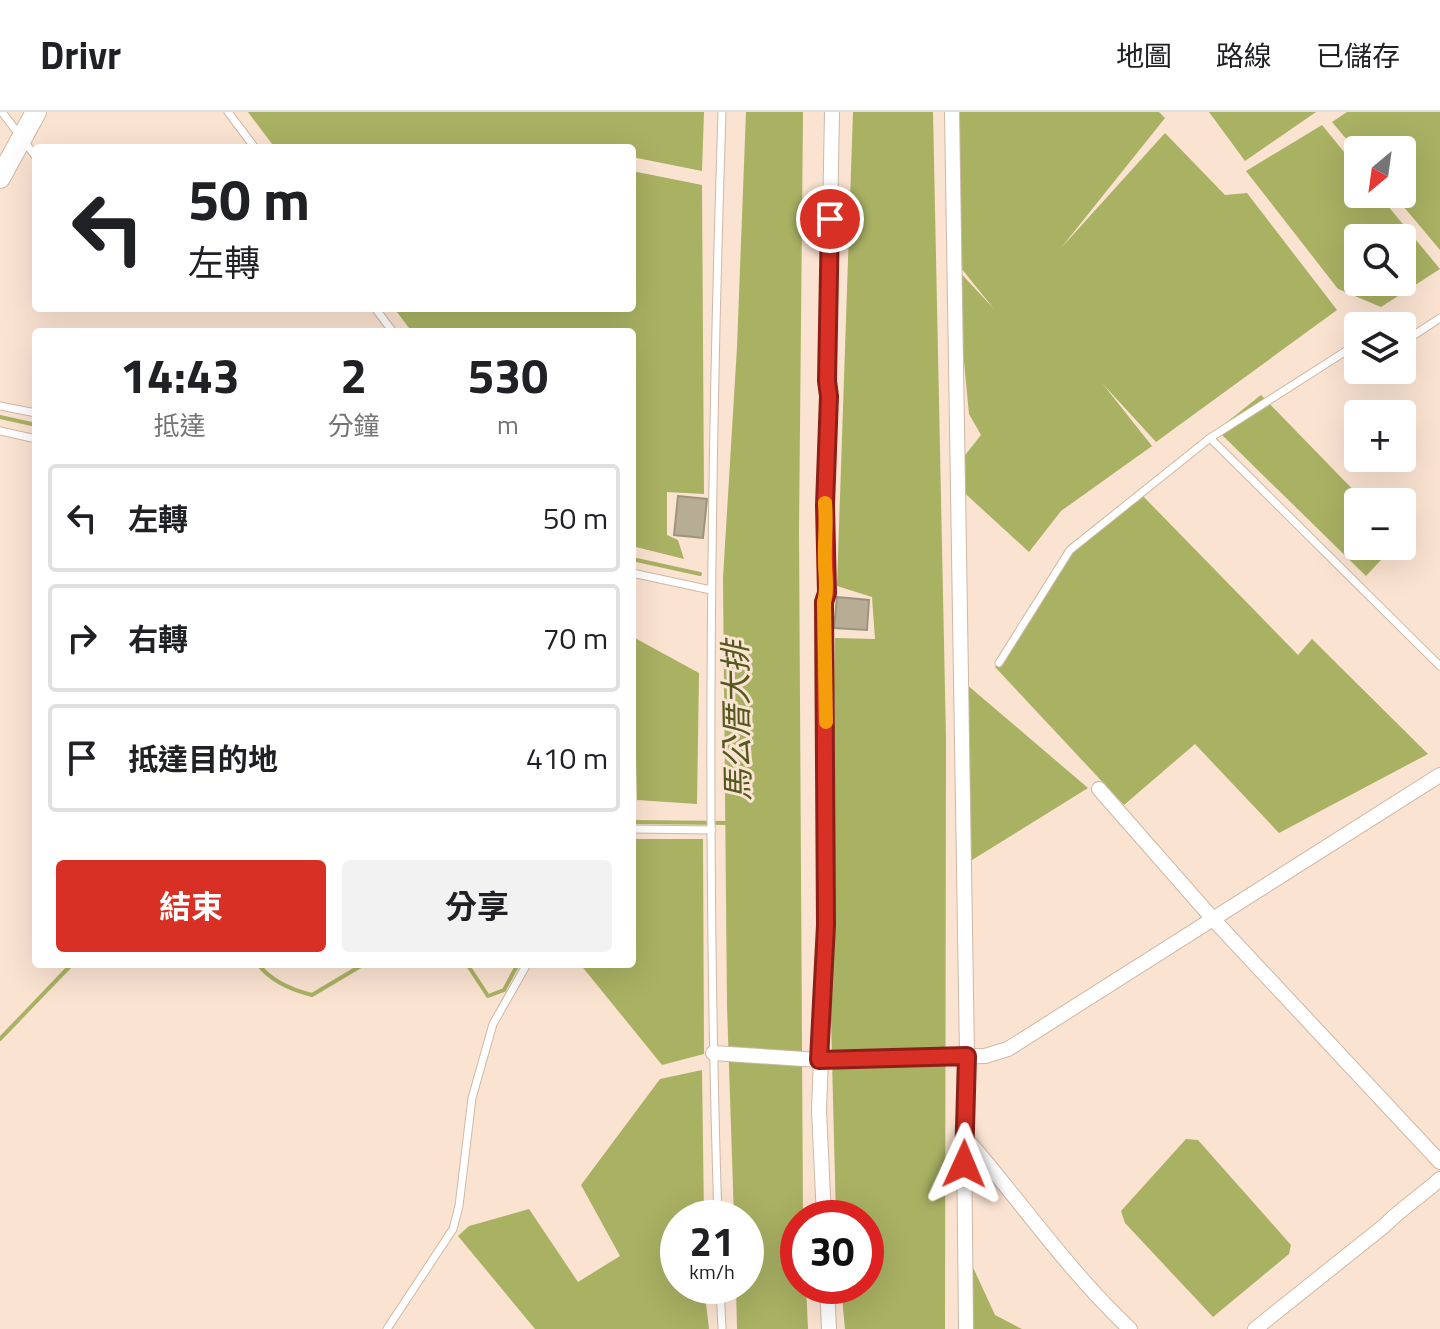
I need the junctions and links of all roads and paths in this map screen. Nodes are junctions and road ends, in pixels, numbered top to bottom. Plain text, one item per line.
1 (2, 112) edge
2 (36, 112) edge
3 (228, 112) edge
4 (722, 112) edge
5 (832, 112) edge
6 (952, 112) edge
7 (22, 138) junction
8 (252, 144) edge
9 (32, 152) edge
10 (0, 178) edge
11 (1440, 318) edge
12 (1416, 334) edge
13 (1344, 352) edge
14 (0, 406) edge
15 (32, 412) edge
16 (0, 431) edge
17 (32, 438) edge
18 (1210, 438) junction
19 (636, 574) edge
20 (711, 590) junction
21 (999, 663) dead end
22 (1440, 666) edge
23 (1440, 775) edge
24 (1099, 789) dead end
25 (636, 829) edge
26 (712, 829) junction
27 (1213, 919) junction
28 (525, 968) edge
29 (713, 1053) junction
30 (967, 1056) junction
31 (819, 1060) junction
32 (964, 1136) junction
33 (1440, 1162) edge
34 (1440, 1179) edge
35 (717, 1200) edge
36 (823, 1200) edge
37 (721, 1304) edge
38 (828, 1304) edge
39 (387, 1329) edge
40 (722, 1329) edge
41 (829, 1329) edge
42 (966, 1329) edge
43 (1130, 1329) edge
44 (1255, 1329) edge

1 - 7 lane
2 - 7 main road
3 - 8 lane
4 - 20 lane
5 - 31 street
6 - 30 street
7 - 9 lane
7 - 10 main road
11 - 12 lane
13 - 18 lane
14 - 15 lane
16 - 17 lane
18 - 21 lane
18 - 22 lane
19 - 20 lane
20 - 26 lane
23 - 27 street
24 - 27 street
25 - 26 lane
26 - 29 lane
27 - 30 street
27 - 33 street
28 - 39 lane
29 - 31 street
29 - 35 lane
30 - 31 street
30 - 32 street
31 - 36 street
32 - 42 street
32 - 43 street
34 - 44 street
37 - 40 lane
38 - 41 street

